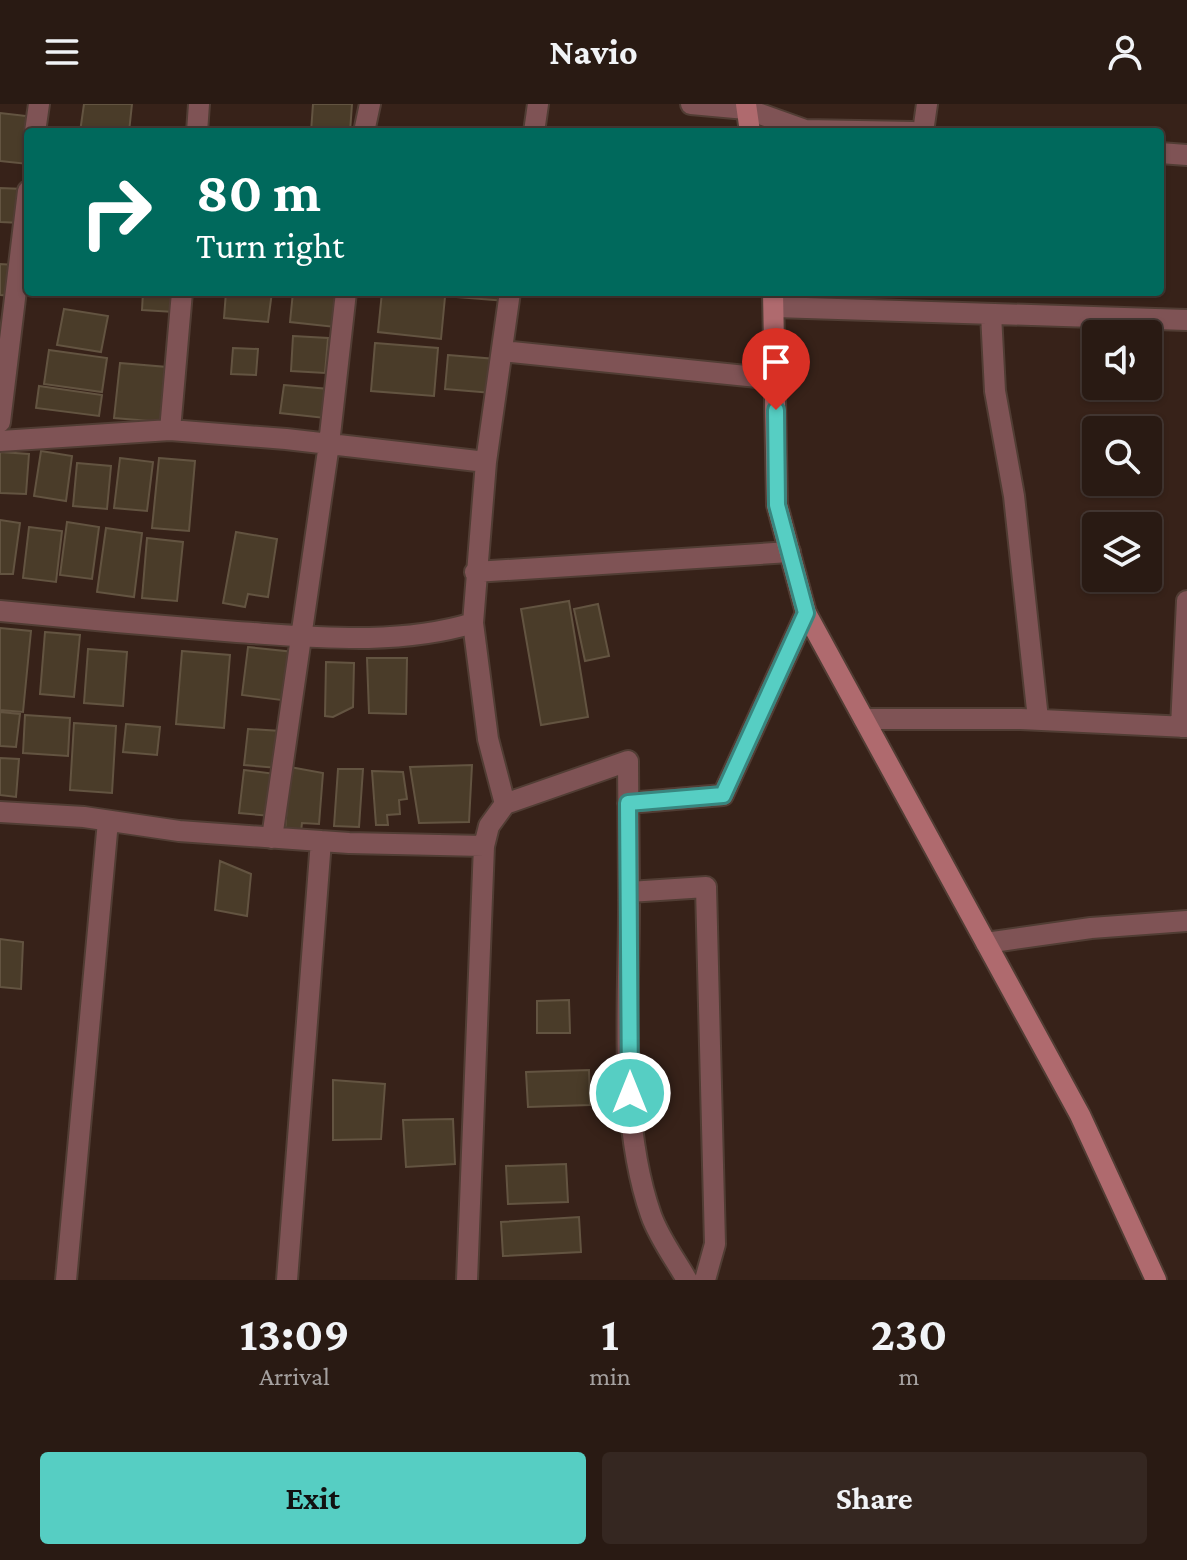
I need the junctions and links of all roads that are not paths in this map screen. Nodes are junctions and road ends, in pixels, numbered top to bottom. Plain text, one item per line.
1 (39, 104) edge
2 (199, 104) edge
3 (370, 104) edge
4 (538, 104) edge
5 (691, 104) edge
6 (927, 104) edge
7 (746, 106) edge
8 (36, 128) edge
9 (197, 128) edge
10 (365, 128) edge
11 (535, 128) edge
12 (749, 128) edge
13 (800, 128) edge
14 (924, 128) edge
15 (1164, 153) edge
16 (1187, 155) edge
17 (24, 224) edge
18 (182, 296) edge
19 (346, 296) edge
20 (509, 296) edge
21 (774, 300) edge
22 (991, 314) junction
23 (1187, 320) edge
24 (502, 351) junction
25 (776, 379) junction
26 (0, 422) edge
27 (170, 430) junction
28 (0, 441) edge
29 (329, 444) junction
30 (486, 462) junction
31 (790, 552) junction
32 (475, 572) junction
33 (1187, 601) edge
34 (0, 611) edge
35 (806, 613) junction
36 (473, 623) junction
37 (301, 636) junction
38 (864, 719) junction
39 (1038, 719) junction
40 (1184, 727) edge
41 (628, 803) junction
42 (505, 804) junction
43 (0, 812) edge
44 (108, 821) junction
45 (272, 838) junction
46 (321, 841) junction
47 (484, 846) junction
48 (629, 892) junction
49 (1187, 921) edge
50 (986, 943) junction
51 (66, 1280) edge
52 (287, 1280) edge
53 (467, 1280) edge
54 (687, 1280) edge
55 (705, 1280) edge
56 (1156, 1280) edge

1 - 8 street
2 - 9 street
3 - 10 street
4 - 11 street
5 - 7 street
6 - 14 street
7 - 12 street
7 - 13 street
15 - 16 street
17 - 26 street
18 - 27 street
19 - 29 street
20 - 24 street
21 - 22 street
21 - 25 street
22 - 23 street
22 - 39 street
24 - 25 street
24 - 30 street
25 - 31 street
27 - 28 street
27 - 29 street
29 - 30 street
29 - 37 street
30 - 32 street
31 - 32 street
31 - 35 street
32 - 36 street
33 - 40 street
34 - 37 street
35 - 38 street
35 - 41 street
36 - 37 street
36 - 42 street
37 - 45 street
38 - 39 street
38 - 50 street
39 - 40 street
41 - 42 street
41 - 48 street
42 - 47 street
43 - 44 street
44 - 45 street
44 - 51 street
45 - 46 street
46 - 47 street
46 - 52 street
47 - 53 street
48 - 54 street
48 - 55 street
49 - 50 street
50 - 56 street

